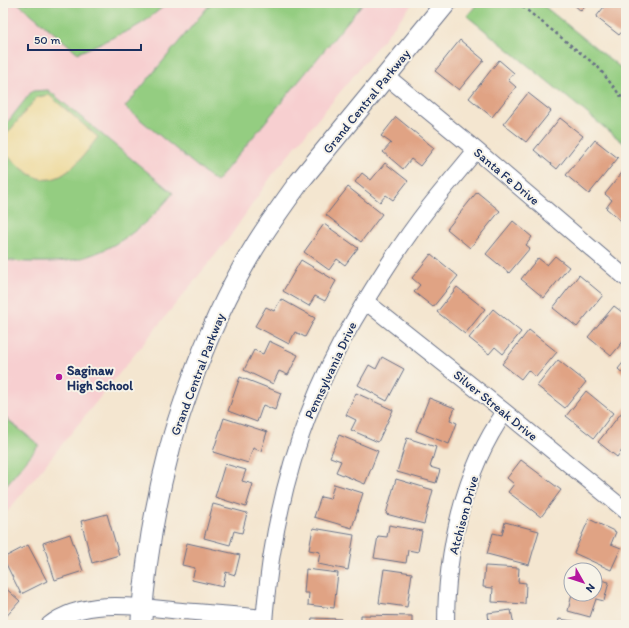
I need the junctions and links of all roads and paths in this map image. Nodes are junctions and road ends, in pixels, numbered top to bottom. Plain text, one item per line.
1 (446, 3) edge
2 (518, 3) edge
3 (386, 76) junction
4 (626, 103) edge
5 (476, 150) junction
6 (626, 278) edge
7 (365, 301) junction
8 (505, 412) junction
9 (626, 511) edge
10 (142, 616) edge
11 (264, 621) edge
12 (49, 625) edge
13 (446, 625) edge

1 - 3 street, Grand Central Parkway
2 - 4 path
3 - 5 street, Santa Fe Drive
3 - 10 street, Grand Central Parkway
5 - 6 street, Santa Fe Drive
5 - 7 street, Pennsylvania Drive
7 - 8 street, Silver Streak Drive
7 - 11 street, Pennsylvania Drive
8 - 9 street, Silver Streak Drive
8 - 13 street, Atchison Drive
10 - 11 street
10 - 12 street

